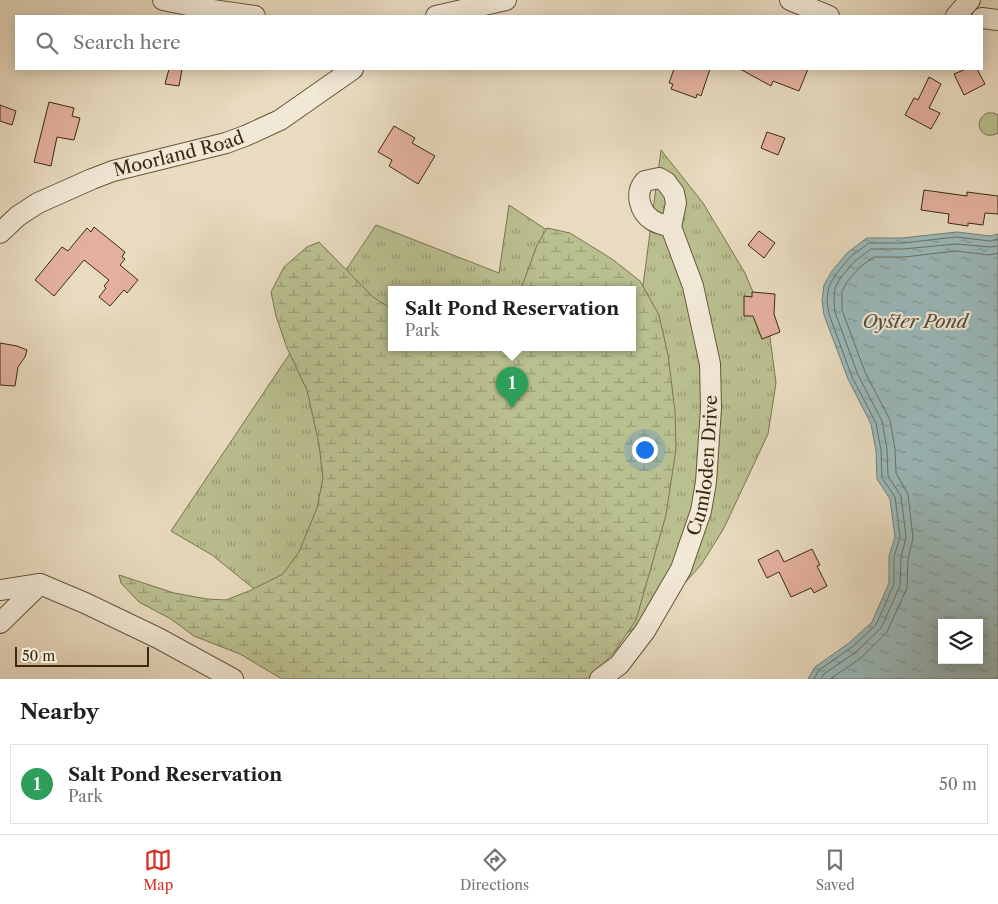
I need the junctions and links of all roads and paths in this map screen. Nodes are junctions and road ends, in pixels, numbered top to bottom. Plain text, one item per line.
1 (163, 0) edge
2 (506, 0) edge
3 (790, 0) edge
4 (970, 0) edge
5 (248, 15) edge
6 (440, 15) edge
7 (827, 15) edge
8 (957, 15) edge
9 (983, 18) edge
10 (998, 20) edge
11 (352, 70) edge
12 (672, 227) dead end
13 (1, 231) edge
14 (40, 584) junction
15 (0, 590) edge
16 (0, 623) edge
17 (233, 679) edge
18 (600, 679) edge

1 - 5 street
2 - 6 street
3 - 7 street
4 - 8 street
9 - 10 street
11 - 13 street, Moorland Road
12 - 18 street, Cumloden Drive
14 - 15 street
14 - 16 street
14 - 17 street

